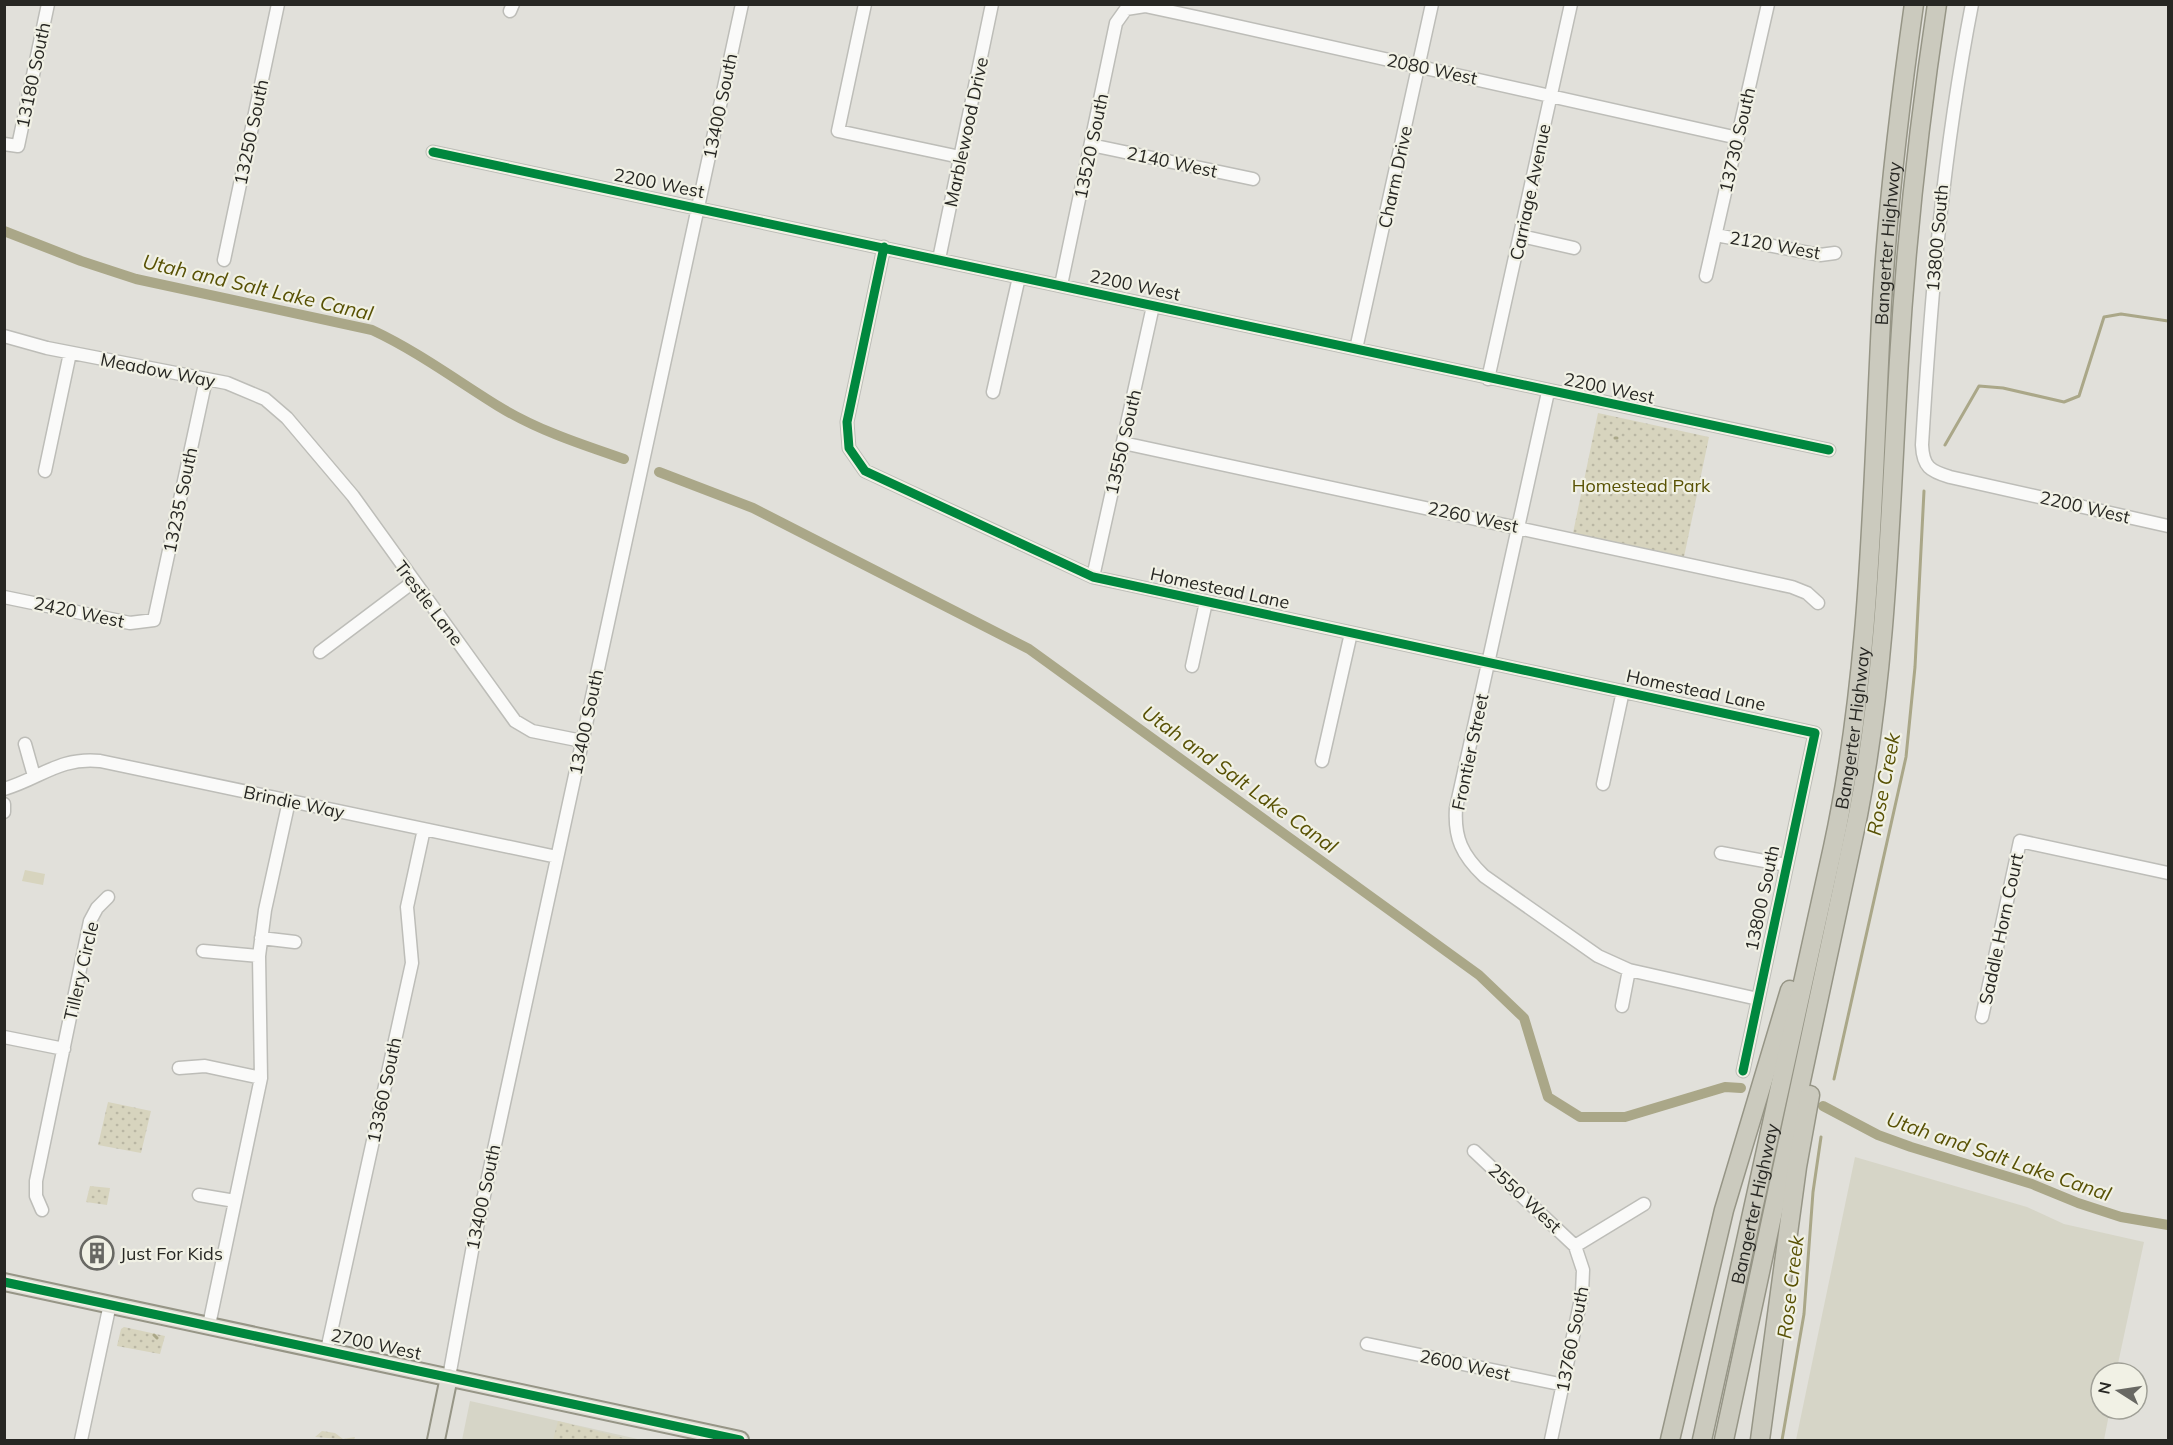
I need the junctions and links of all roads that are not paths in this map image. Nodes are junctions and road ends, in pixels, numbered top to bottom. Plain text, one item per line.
1 (48, 4) edge
2 (279, 4) edge
3 (742, 4) edge
4 (865, 4) edge
5 (992, 4) edge
6 (1204, 4) edge
7 (1432, 4) edge
8 (1571, 4) edge
9 (1768, 4) edge
10 (1904, 4) edge
11 (1914, 4) edge
12 (1939, 4) edge
13 (1972, 4) edge
14 (1126, 9) joint
15 (1201, 18) junction
16 (1419, 66) junction
17 (1551, 95) junction
18 (1900, 104) junction
19 (1738, 138) junction
20 (4, 144) edge
21 (1091, 145) junction
22 (433, 152) dead end
23 (960, 157) junction
24 (1253, 179) dead end
25 (699, 207) junction
26 (1716, 235) junction
27 (1521, 236) junction
28 (884, 247) junction
29 (1574, 248) dead end
30 (1835, 253) dead end
31 (939, 259) junction
32 (224, 260) dead end
33 (1706, 276) dead end
34 (1019, 277) junction
35 (1061, 285) junction
36 (1153, 306) junction
37 (4, 336) edge
38 (1356, 350) junction
39 (70, 353) junction
40 (206, 379) junction
41 (1488, 379) junction
42 (993, 392) dead end
43 (1548, 392) junction
44 (298, 430) joint
45 (1123, 443) junction
46 (1829, 450) dead end
47 (45, 471) dead end
48 (1931, 471) joint
49 (2169, 526) edge
50 (1518, 527) junction
51 (1093, 577) junction
52 (412, 582) junction
53 (4, 597) edge
54 (1206, 602) junction
55 (1818, 603) dead end
56 (154, 620) joint
57 (1351, 633) junction
58 (320, 652) dead end
59 (1490, 662) junction
60 (1192, 666) dead end
61 (1623, 691) junction
62 (1815, 733) joint
63 (582, 741) junction
64 (25, 744) dead end
65 (1322, 760) dead end
66 (34, 776) junction
67 (1603, 784) dead end
68 (4, 789) edge
69 (289, 801) junction
70 (4, 804) edge
71 (4, 812) edge
72 (424, 829) junction
73 (1833, 847) junction
74 (1721, 853) dead end
75 (556, 857) junction
76 (1786, 865) junction
77 (2169, 873) edge
78 (108, 897) dead end
79 (1838, 909) junction
80 (261, 938) junction
81 (295, 942) dead end
82 (203, 951) dead end
83 (259, 956) junction
84 (1629, 970) junction
85 (1758, 999) junction
86 (1622, 1006) dead end
87 (1982, 1017) dead end
88 (4, 1037) edge
89 (64, 1049) junction
90 (179, 1068) dead end
91 (1743, 1071) dead end
92 (261, 1078) junction
93 (1474, 1151) dead end
94 (199, 1195) dead end
95 (235, 1201) junction
96 (1644, 1204) dead end
97 (42, 1210) dead end
98 (1575, 1246) junction
99 (4, 1282) edge
100 (110, 1304) junction
101 (209, 1325) junction
102 (1367, 1344) dead end
103 (327, 1350) junction
104 (449, 1377) junction
105 (1563, 1385) junction
106 (81, 1440) edge
107 (436, 1440) edge
108 (733, 1440) edge
109 (1551, 1440) edge
110 (1670, 1440) edge
111 (1702, 1440) edge
112 (1724, 1440) edge
113 (1760, 1440) edge

1 - 20 street, 13180 South
2 - 32 street, 13250 South
3 - 25 street, 13400 South
4 - 23 street
5 - 23 street, Marblewood Drive
6 - 15 street
7 - 16 street, Charm Drive
8 - 17 street, Carriage Avenue
9 - 19 street, 13730 South
10 - 18 highway
11 - 18 highway, Bangerter Highway
12 - 79 highway, Bangerter Highway
13 - 48 street, 13800 South
14 - 15 street, 2080 West
14 - 21 street, 13520 South
15 - 16 street, 2080 West
16 - 17 street, 2080 West
16 - 38 street, Charm Drive
17 - 19 street, 2080 West
17 - 27 street, Carriage Avenue
18 - 73 highway, Bangerter Highway
19 - 26 street, 13730 South
21 - 24 street, 2140 West
21 - 35 street, 13520 South
22 - 25 street, 2200 West
23 - 31 street, Marblewood Drive
25 - 28 street, 2200 West
25 - 63 street, 13400 South
26 - 30 street, 2120 West
26 - 33 street, 13730 South
27 - 29 street
27 - 41 street, Carriage Avenue
28 - 31 street, 2200 West
28 - 51 street, Homestead Lane
31 - 34 street, 2200 West
34 - 35 street, 2200 West
34 - 42 street
35 - 36 street, 2200 West
36 - 38 street, 2200 West
36 - 45 street, 13550 South
37 - 39 street, Meadow Way
38 - 41 street, 2200 West
39 - 40 street, Meadow Way
39 - 47 street
40 - 44 street, Meadow Way
40 - 56 street, 13235 South
41 - 43 street, 2200 West
43 - 46 street, 2200 West
43 - 50 street, Frontier Street
44 - 52 street, Trestle Lane
45 - 50 street, 2260 West
45 - 51 street, 13550 South
48 - 49 street, 2200 West
50 - 55 street, 2260 West
50 - 59 street, Frontier Street
51 - 54 street, Homestead Lane
52 - 58 street
52 - 63 street, Trestle Lane
53 - 56 street, 2420 West
54 - 57 street, Homestead Lane
54 - 60 street
57 - 59 street, Homestead Lane
57 - 65 street
59 - 61 street, Homestead Lane
59 - 84 street, Frontier Street
61 - 62 street, Homestead Lane
61 - 67 street
62 - 76 street, 13800 South
63 - 75 street, 13400 South
64 - 66 street
66 - 68 street, Brindie Way
66 - 69 street, Brindie Way
69 - 72 street, Brindie Way
69 - 80 street
70 - 71 street
72 - 75 street, Brindie Way
72 - 103 street, 13360 South
73 - 110 highway
73 - 111 highway, Bangerter Highway
74 - 76 street
75 - 104 street, 13400 South
76 - 85 street, 13800 South
77 - 87 street, Saddle Horn Court
78 - 89 street, Tillery Circle
79 - 112 highway, Bangerter Highway
79 - 113 highway
80 - 81 street
80 - 83 street
82 - 83 street
83 - 92 street
84 - 85 street, Frontier Street
84 - 86 street
85 - 91 street, 13800 South
88 - 89 street
89 - 97 street, Tillery Circle
90 - 92 street
92 - 95 street
93 - 98 street, 2550 West
94 - 95 street
95 - 101 street
96 - 98 street
98 - 105 street, 13760 South
99 - 100 main road, 2700 West
100 - 101 main road, 2700 West
100 - 106 street
101 - 103 main road, 2700 West
102 - 105 street, 2600 West
103 - 104 main road, 2700 West
104 - 107 main road, 13400 South
104 - 108 main road, 2700 West
105 - 109 street, 13760 South

